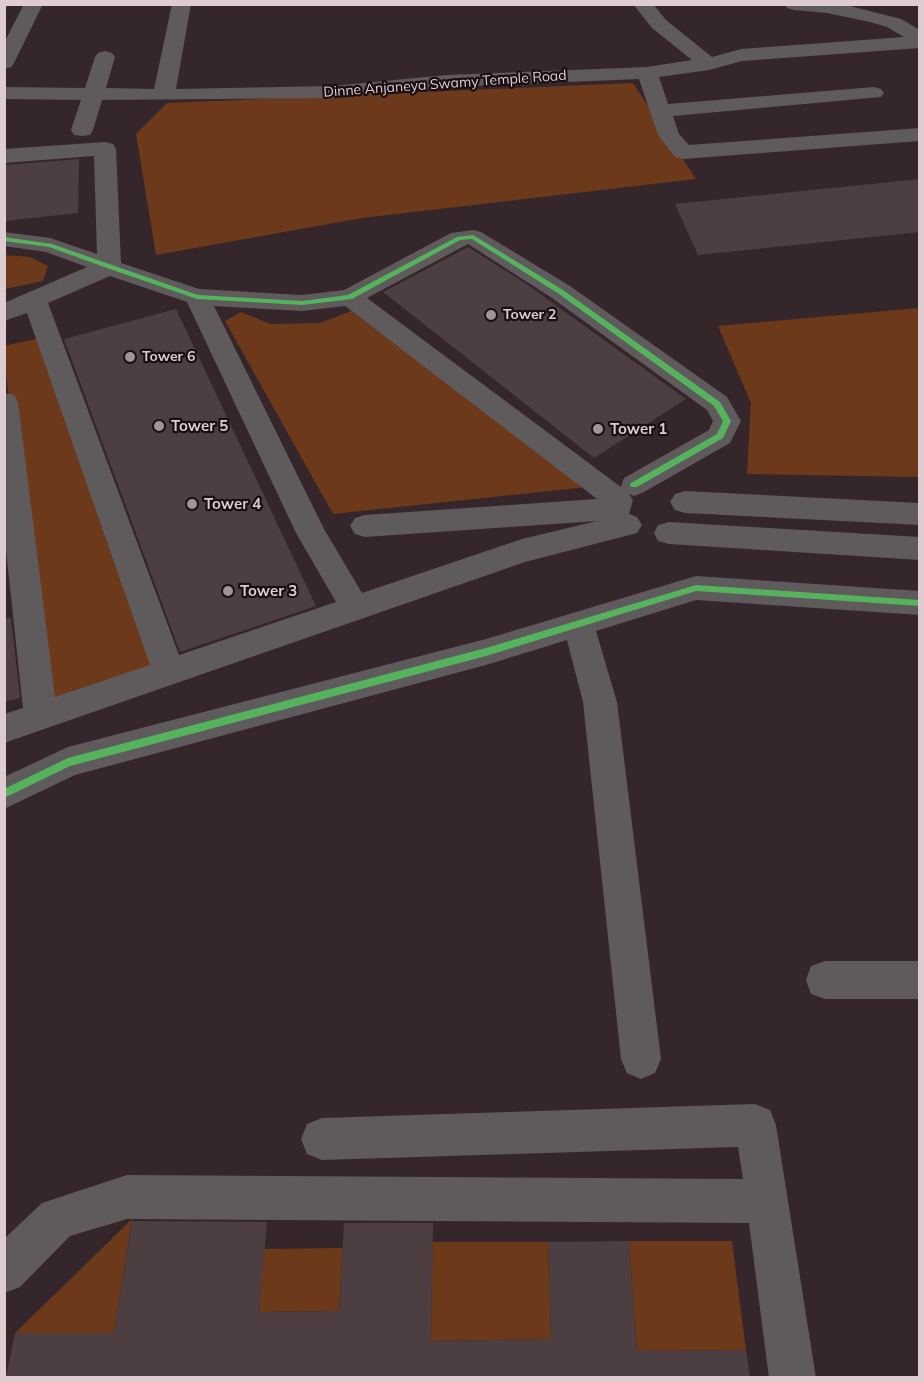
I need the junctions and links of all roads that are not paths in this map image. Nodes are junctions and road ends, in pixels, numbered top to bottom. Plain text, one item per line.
1 (34, 4) edge
2 (182, 4) edge
3 (642, 4) edge
4 (794, 4) edge
5 (876, 4) edge
6 (894, 23) junction
7 (920, 40) edge
8 (105, 57) dead end
9 (4, 63) edge
10 (709, 64) junction
11 (647, 73) junction
12 (4, 93) edge
13 (874, 93) dead end
14 (94, 94) junction
15 (163, 95) junction
16 (659, 111) junction
17 (82, 130) dead end
18 (920, 134) edge
19 (4, 156) edge
20 (4, 239) edge
21 (109, 267) junction
22 (197, 297) junction
23 (350, 297) junction
24 (35, 301) junction
25 (4, 313) edge
26 (4, 402) edge
27 (686, 502) junction
28 (624, 505) junction
29 (920, 514) edge
30 (365, 526) dead end
31 (669, 533) junction
32 (920, 549) edge
33 (920, 603) edge
34 (355, 608) junction
35 (578, 624) junction
36 (168, 672) junction
37 (41, 715) junction
38 (4, 729) edge
39 (4, 794) edge
40 (825, 980) dead end
41 (920, 980) edge
42 (641, 1059) dead end
43 (322, 1139) dead end
44 (768, 1202) junction
45 (4, 1271) edge
46 (793, 1377) edge

1 - 9 street
2 - 15 street
3 - 10 street
4 - 6 street
5 - 6 street
6 - 7 street
7 - 10 street, Dinne Anjaneya Swamy Temple Road
8 - 14 street
10 - 11 street, Dinne Anjaneya Swamy Temple Road
11 - 15 street, Dinne Anjaneya Swamy Temple Road
11 - 16 street
12 - 14 street, Dinne Anjaneya Swamy Temple Road
13 - 16 street
14 - 15 street, Dinne Anjaneya Swamy Temple Road
14 - 17 street
16 - 18 street
19 - 21 street
20 - 21 street
21 - 22 street
21 - 24 street
22 - 23 street
22 - 34 street
23 - 28 street
23 - 28 street
24 - 25 street
24 - 36 street
26 - 37 street
27 - 28 street
27 - 29 street
27 - 31 street
28 - 30 street
28 - 31 street
28 - 34 street
31 - 32 street
33 - 35 street
34 - 36 street
35 - 39 street
35 - 42 street
36 - 37 street
37 - 38 street
40 - 41 street
43 - 44 street
44 - 45 street
44 - 46 street

